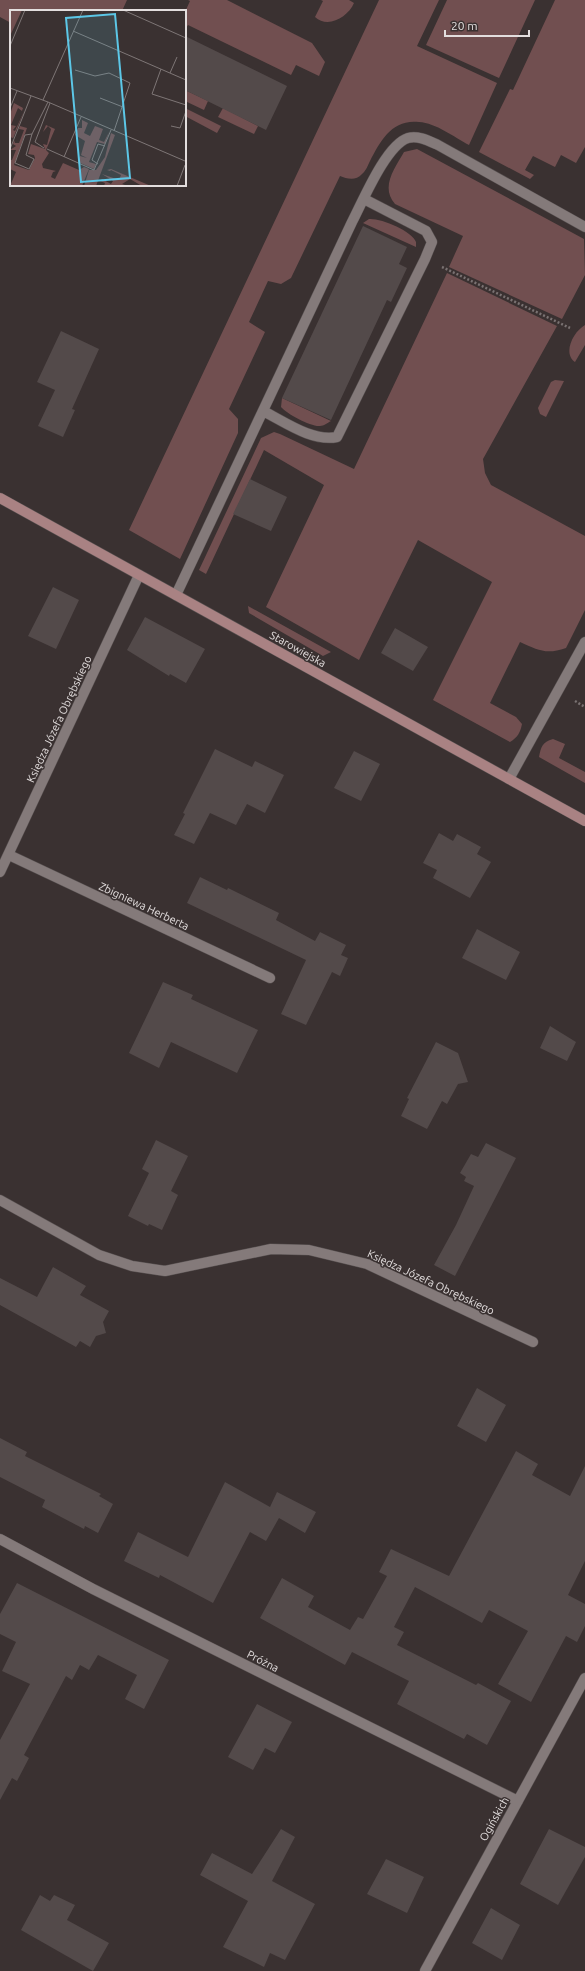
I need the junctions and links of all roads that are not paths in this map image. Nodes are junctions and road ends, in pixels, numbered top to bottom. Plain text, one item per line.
1 (364, 199) junction
2 (585, 227) edge
3 (263, 411) junction
4 (0, 498) edge
5 (139, 575) junction
6 (176, 595) junction
7 (585, 642) edge
8 (509, 779) junction
9 (585, 821) edge
10 (9, 855) junction
11 (0, 872) edge
12 (270, 978) dead end
13 (0, 1200) edge
14 (533, 1342) dead end
15 (0, 1539) edge
16 (585, 1678) edge
17 (518, 1801) junction
18 (425, 1971) edge

1 - 2 street
1 - 3 street
1 - 3 street
3 - 6 street
4 - 5 main road, Starowiejska
5 - 6 main road, Starowiejska
5 - 10 street, Księdza Józefa Obrębskiego
6 - 8 main road, Starowiejska
7 - 8 street
8 - 9 main road, Starowiejska
10 - 11 street, Księdza Józefa Obrębskiego
10 - 12 street, Zbigniewa Herberta
13 - 14 street, Księdza Józefa Obrębskiego
15 - 17 street, Próżna
16 - 17 street, Ogińskich
17 - 18 street, Ogińskich

